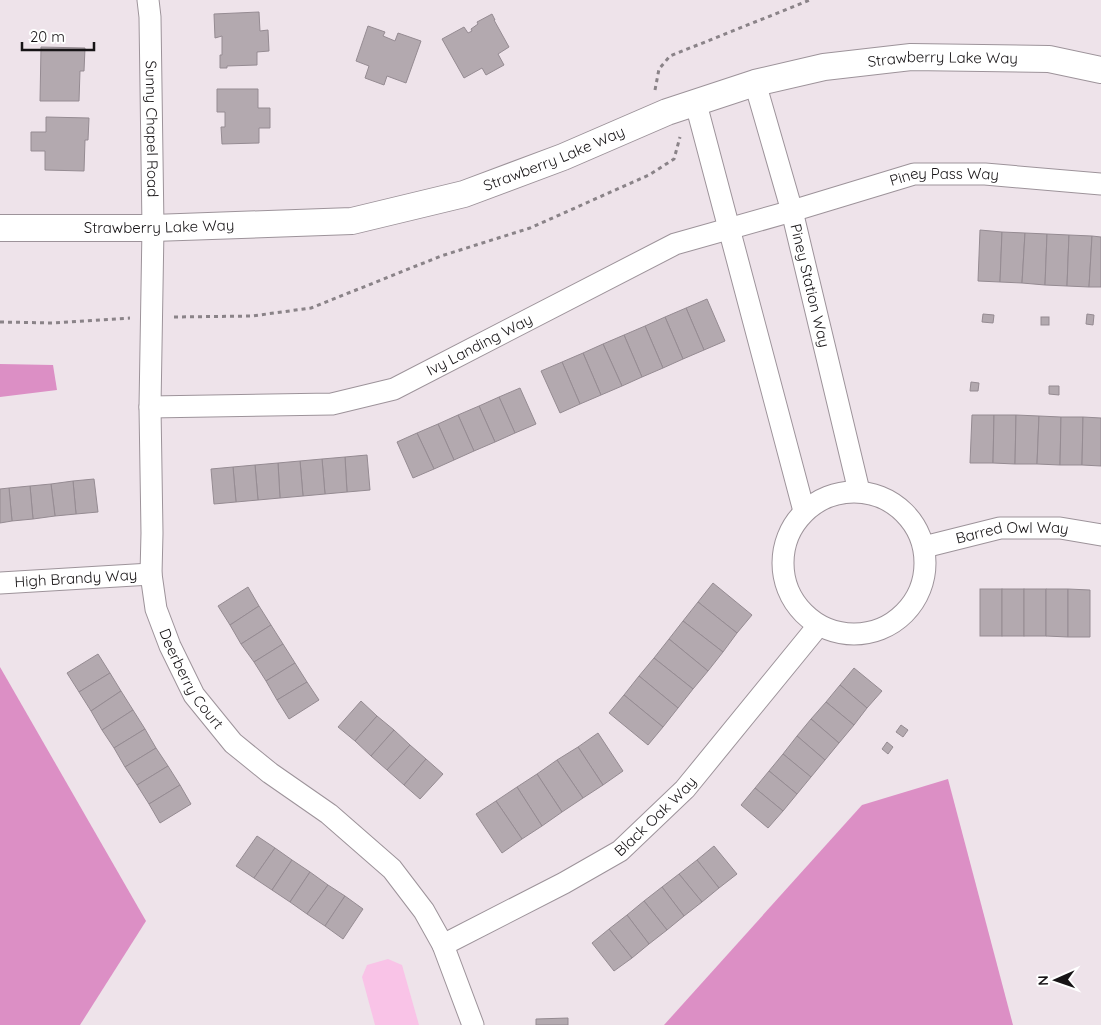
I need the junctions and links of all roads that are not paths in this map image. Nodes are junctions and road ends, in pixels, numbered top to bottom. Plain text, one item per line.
1 (148, 0) edge
2 (1101, 70) edge
3 (755, 82) junction
4 (696, 104) junction
5 (1101, 184) edge
6 (792, 211) junction
7 (0, 228) edge
8 (153, 228) junction
9 (730, 228) junction
10 (150, 407) junction
11 (859, 491) junction
12 (804, 511) junction
13 (1101, 535) edge
14 (924, 547) junction
15 (151, 574) junction
16 (0, 583) edge
17 (818, 626) junction
18 (443, 946) junction
19 (473, 1025) edge

1 - 8 street, Sunny Chapel Road
2 - 3 street, Strawberry Lake Way
3 - 4 street, Strawberry Lake Way
3 - 6 street, Piney Station Way
4 - 8 street, Strawberry Lake Way
4 - 9 street
5 - 6 street, Piney Pass Way
6 - 9 street, Ivy Landing Way
6 - 11 street, Piney Station Way
7 - 8 street, Strawberry Lake Way
8 - 10 street, Deerberry Court
9 - 10 street, Ivy Landing Way
9 - 12 street
10 - 15 street, Deerberry Court
11 - 12 street
11 - 14 street
12 - 17 street
13 - 14 street, Barred Owl Way
14 - 17 street
15 - 16 street, High Brandy Way
15 - 18 street, Deerberry Court
17 - 18 street, Black Oak Way
18 - 19 street, Deerberry Court

